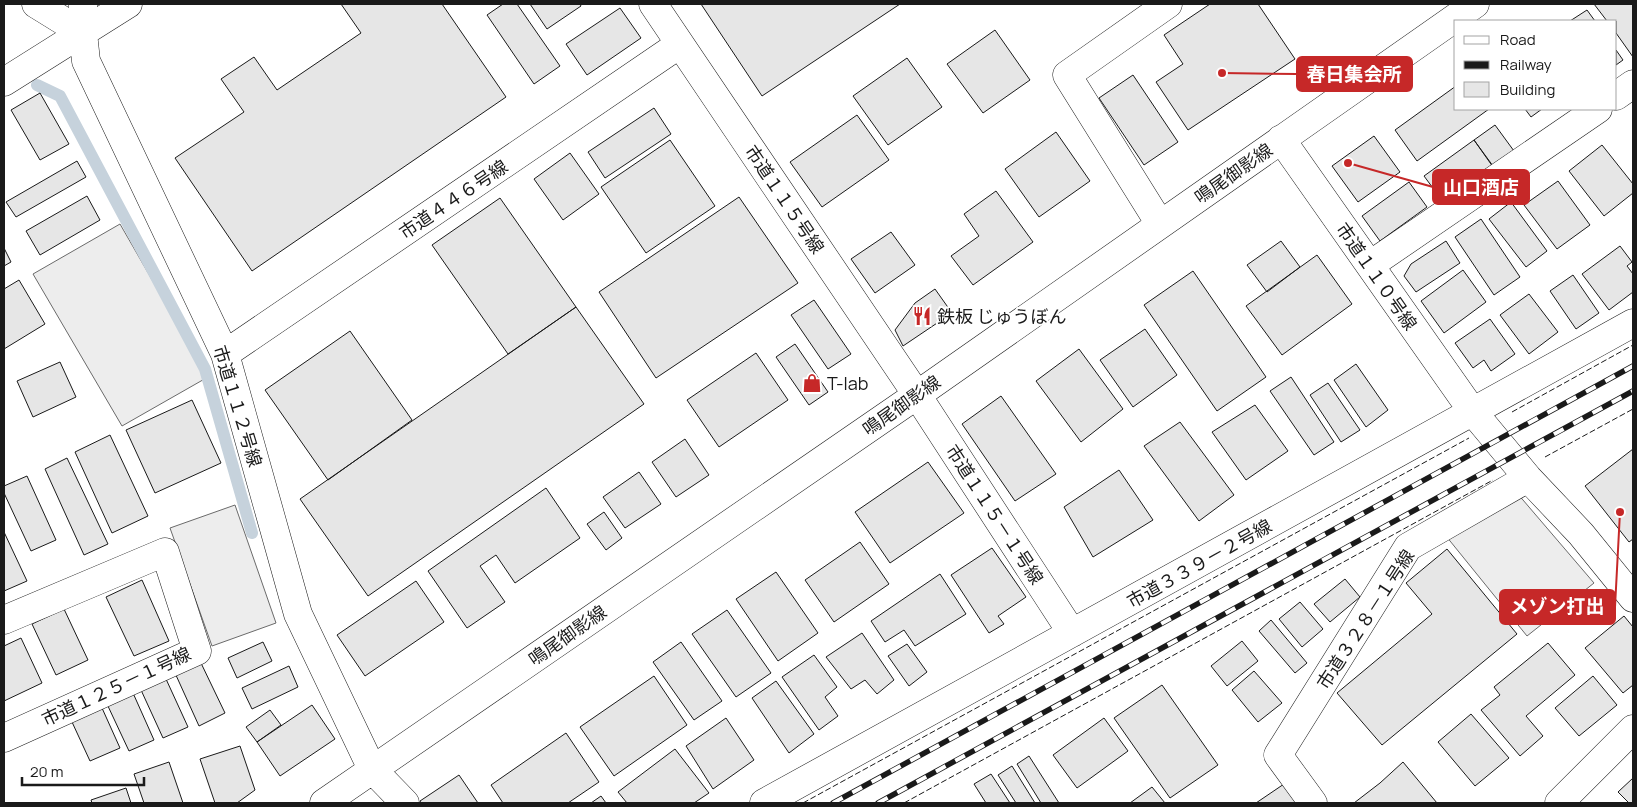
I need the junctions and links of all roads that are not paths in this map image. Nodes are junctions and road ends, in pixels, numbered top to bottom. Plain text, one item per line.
1 (36, 4) edge
2 (83, 4) edge
3 (128, 4) edge
4 (653, 4) edge
5 (1168, 4) edge
6 (1475, 4) edge
7 (1444, 12) edge
8 (83, 34) junction
9 (680, 44) junction
10 (4, 82) edge
11 (1633, 84) edge
12 (1617, 95) edge
13 (1597, 110) edge
14 (1282, 139) junction
15 (1160, 224) junction
16 (1370, 265) junction
17 (1633, 323) edge
18 (225, 354) junction
19 (917, 395) junction
20 (1473, 412) junction
21 (1528, 478) junction
22 (1633, 598) edge
23 (4, 620) edge
24 (1072, 633) junction
25 (1633, 729) edge
26 (4, 738) edge
27 (372, 769) junction
28 (324, 803) edge
29 (405, 803) edge
30 (764, 803) edge
31 (1313, 803) edge
32 (1559, 803) edge

1 - 8 street
2 - 8 street, 市道１１２号線
3 - 8 street
4 - 9 street, 市道１１５号線
5 - 15 street
6 - 7 street, 鳴尾御影線
7 - 14 street, 鳴尾御影線
8 - 10 street
8 - 18 street, 市道１１２号線
9 - 18 street, 市道４４６号線
9 - 19 street, 市道１１５号線
11 - 12 street
13 - 16 street
14 - 15 street, 鳴尾御影線
14 - 16 street, 市道１１０号線
15 - 19 street, 鳴尾御影線
16 - 20 street, 市道１１０号線
17 - 20 street, 市道３３９－２号線
18 - 27 street, 市道１１２号線
19 - 24 street, 市道１１５－１号線
19 - 27 street, 鳴尾御影線
20 - 21 street, 市道１１０号線
20 - 24 street, 市道３３９－２号線
21 - 22 street
21 - 31 street, 市道３２８－１号線
23 - 26 street, 市道１２５－１号線
24 - 30 street, 市道３３９－２号線
25 - 32 street
27 - 28 street, 鳴尾御影線
27 - 29 street, 市道１１２号線

